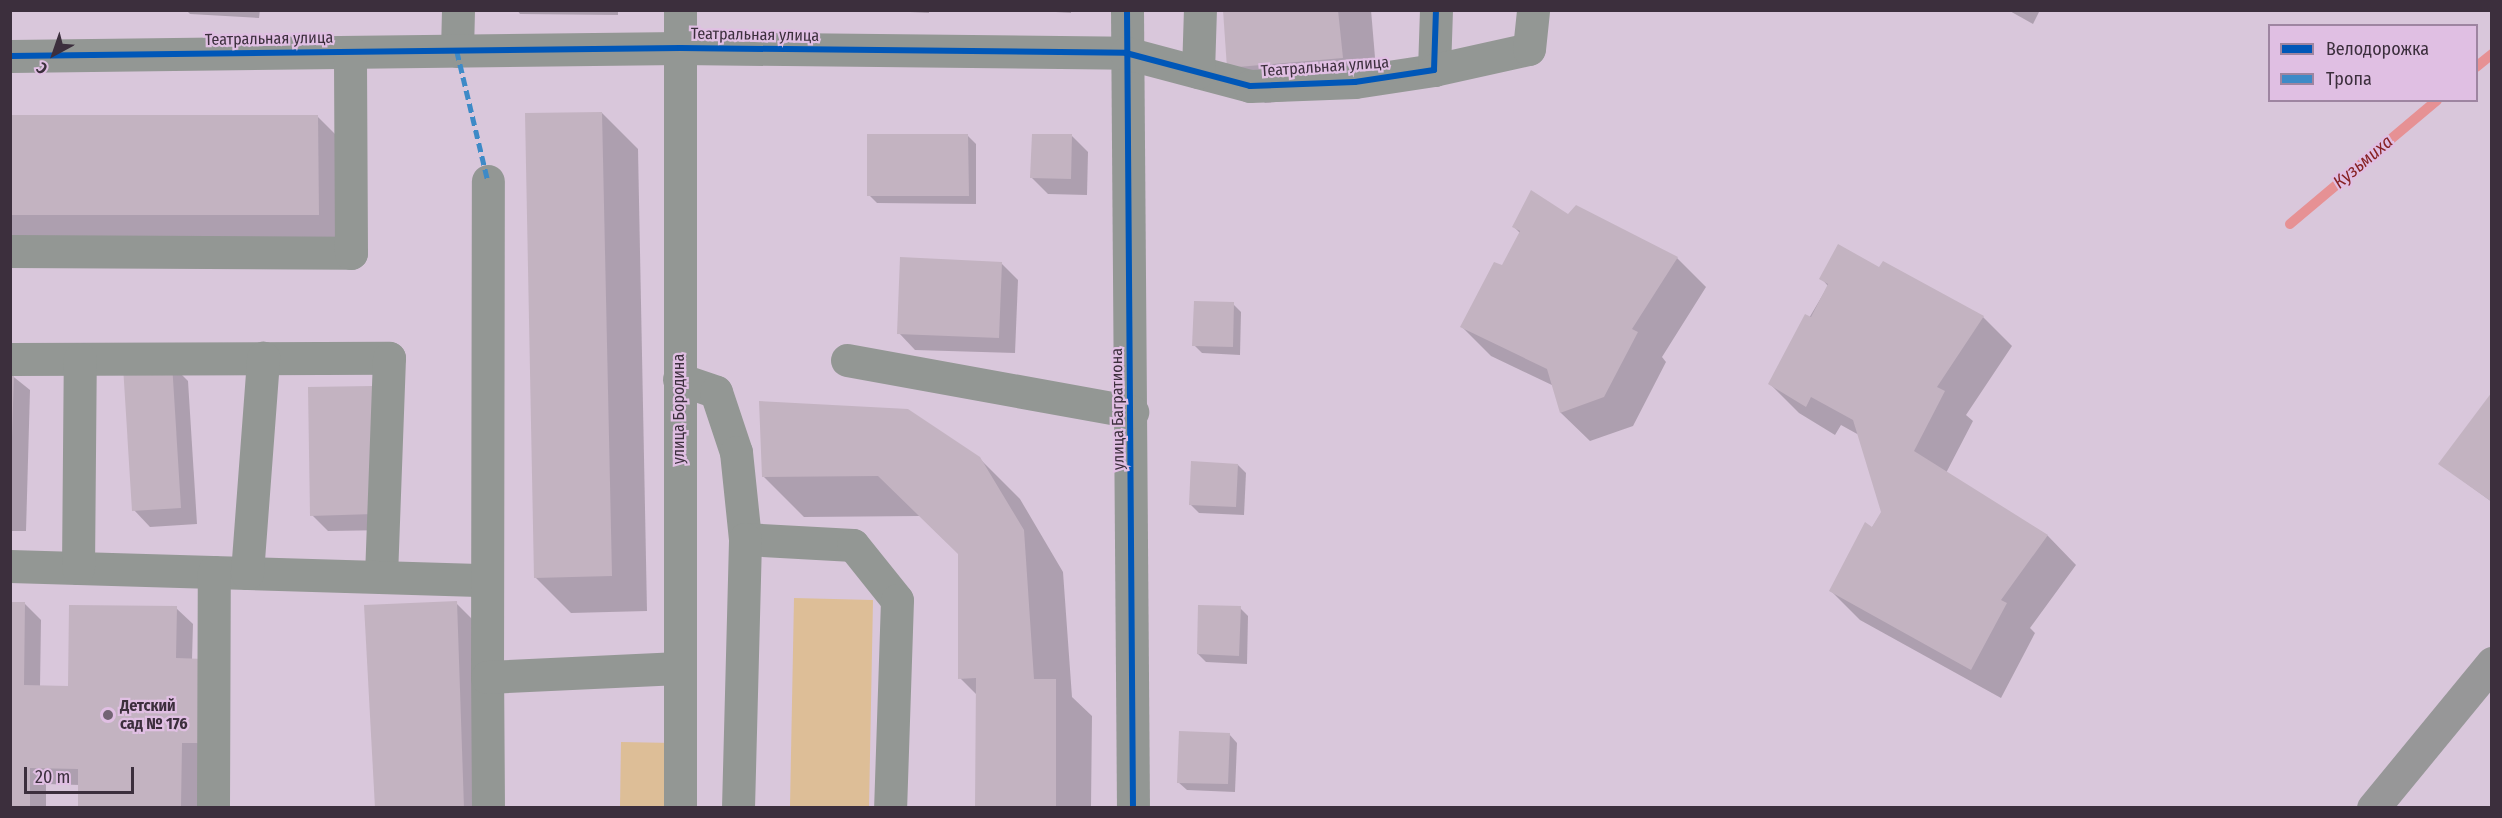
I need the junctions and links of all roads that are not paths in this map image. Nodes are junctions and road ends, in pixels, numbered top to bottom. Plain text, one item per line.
1 (458, 10) edge
2 (680, 10) edge
3 (1127, 10) edge
4 (1200, 10) edge
5 (1436, 10) edge
6 (1533, 10) edge
7 (680, 48) junction
8 (457, 51) junction
9 (350, 52) junction
10 (1126, 53) junction
11 (10, 56) edge
12 (1434, 70) junction
13 (1198, 72) junction
14 (488, 181) dead end
15 (10, 252) edge
16 (80, 358) junction
17 (263, 358) junction
18 (10, 359) edge
19 (847, 360) dead end
20 (678, 379) junction
21 (1132, 412) junction
22 (745, 539) junction
23 (10, 566) edge
24 (78, 568) junction
25 (214, 572) junction
26 (247, 573) junction
27 (381, 577) junction
28 (487, 580) junction
29 (2492, 663) edge
30 (680, 668) junction
31 (487, 677) junction
32 (213, 807) edge
33 (488, 807) edge
34 (680, 807) edge
35 (738, 807) edge
36 (890, 807) edge
37 (1133, 807) edge
38 (2373, 807) edge

1 - 8 street
2 - 7 street, улица Бородина
3 - 10 street, улица Багратиона
4 - 13 street
5 - 12 street
6 - 12 street, Театральная улица
7 - 8 street, Театральная улица
7 - 10 street, Театральная улица
7 - 20 street, улица Бородина
8 - 9 street, Театральная улица
9 - 11 street, Театральная улица
9 - 15 street
10 - 13 street, Театральная улица
10 - 21 street, улица Багратиона
12 - 13 street, Театральная улица
14 - 28 street
16 - 17 street
16 - 18 street
16 - 24 street
17 - 26 street
17 - 27 street
19 - 21 street
20 - 22 street
20 - 30 street, улица Бородина
21 - 37 street, улица Багратиона
22 - 35 street
22 - 36 street
23 - 24 street
24 - 25 street
25 - 26 street
25 - 32 street
26 - 27 street
27 - 28 street
28 - 31 street
29 - 38 main road
30 - 31 street
30 - 34 street, улица Бородина
31 - 33 street

